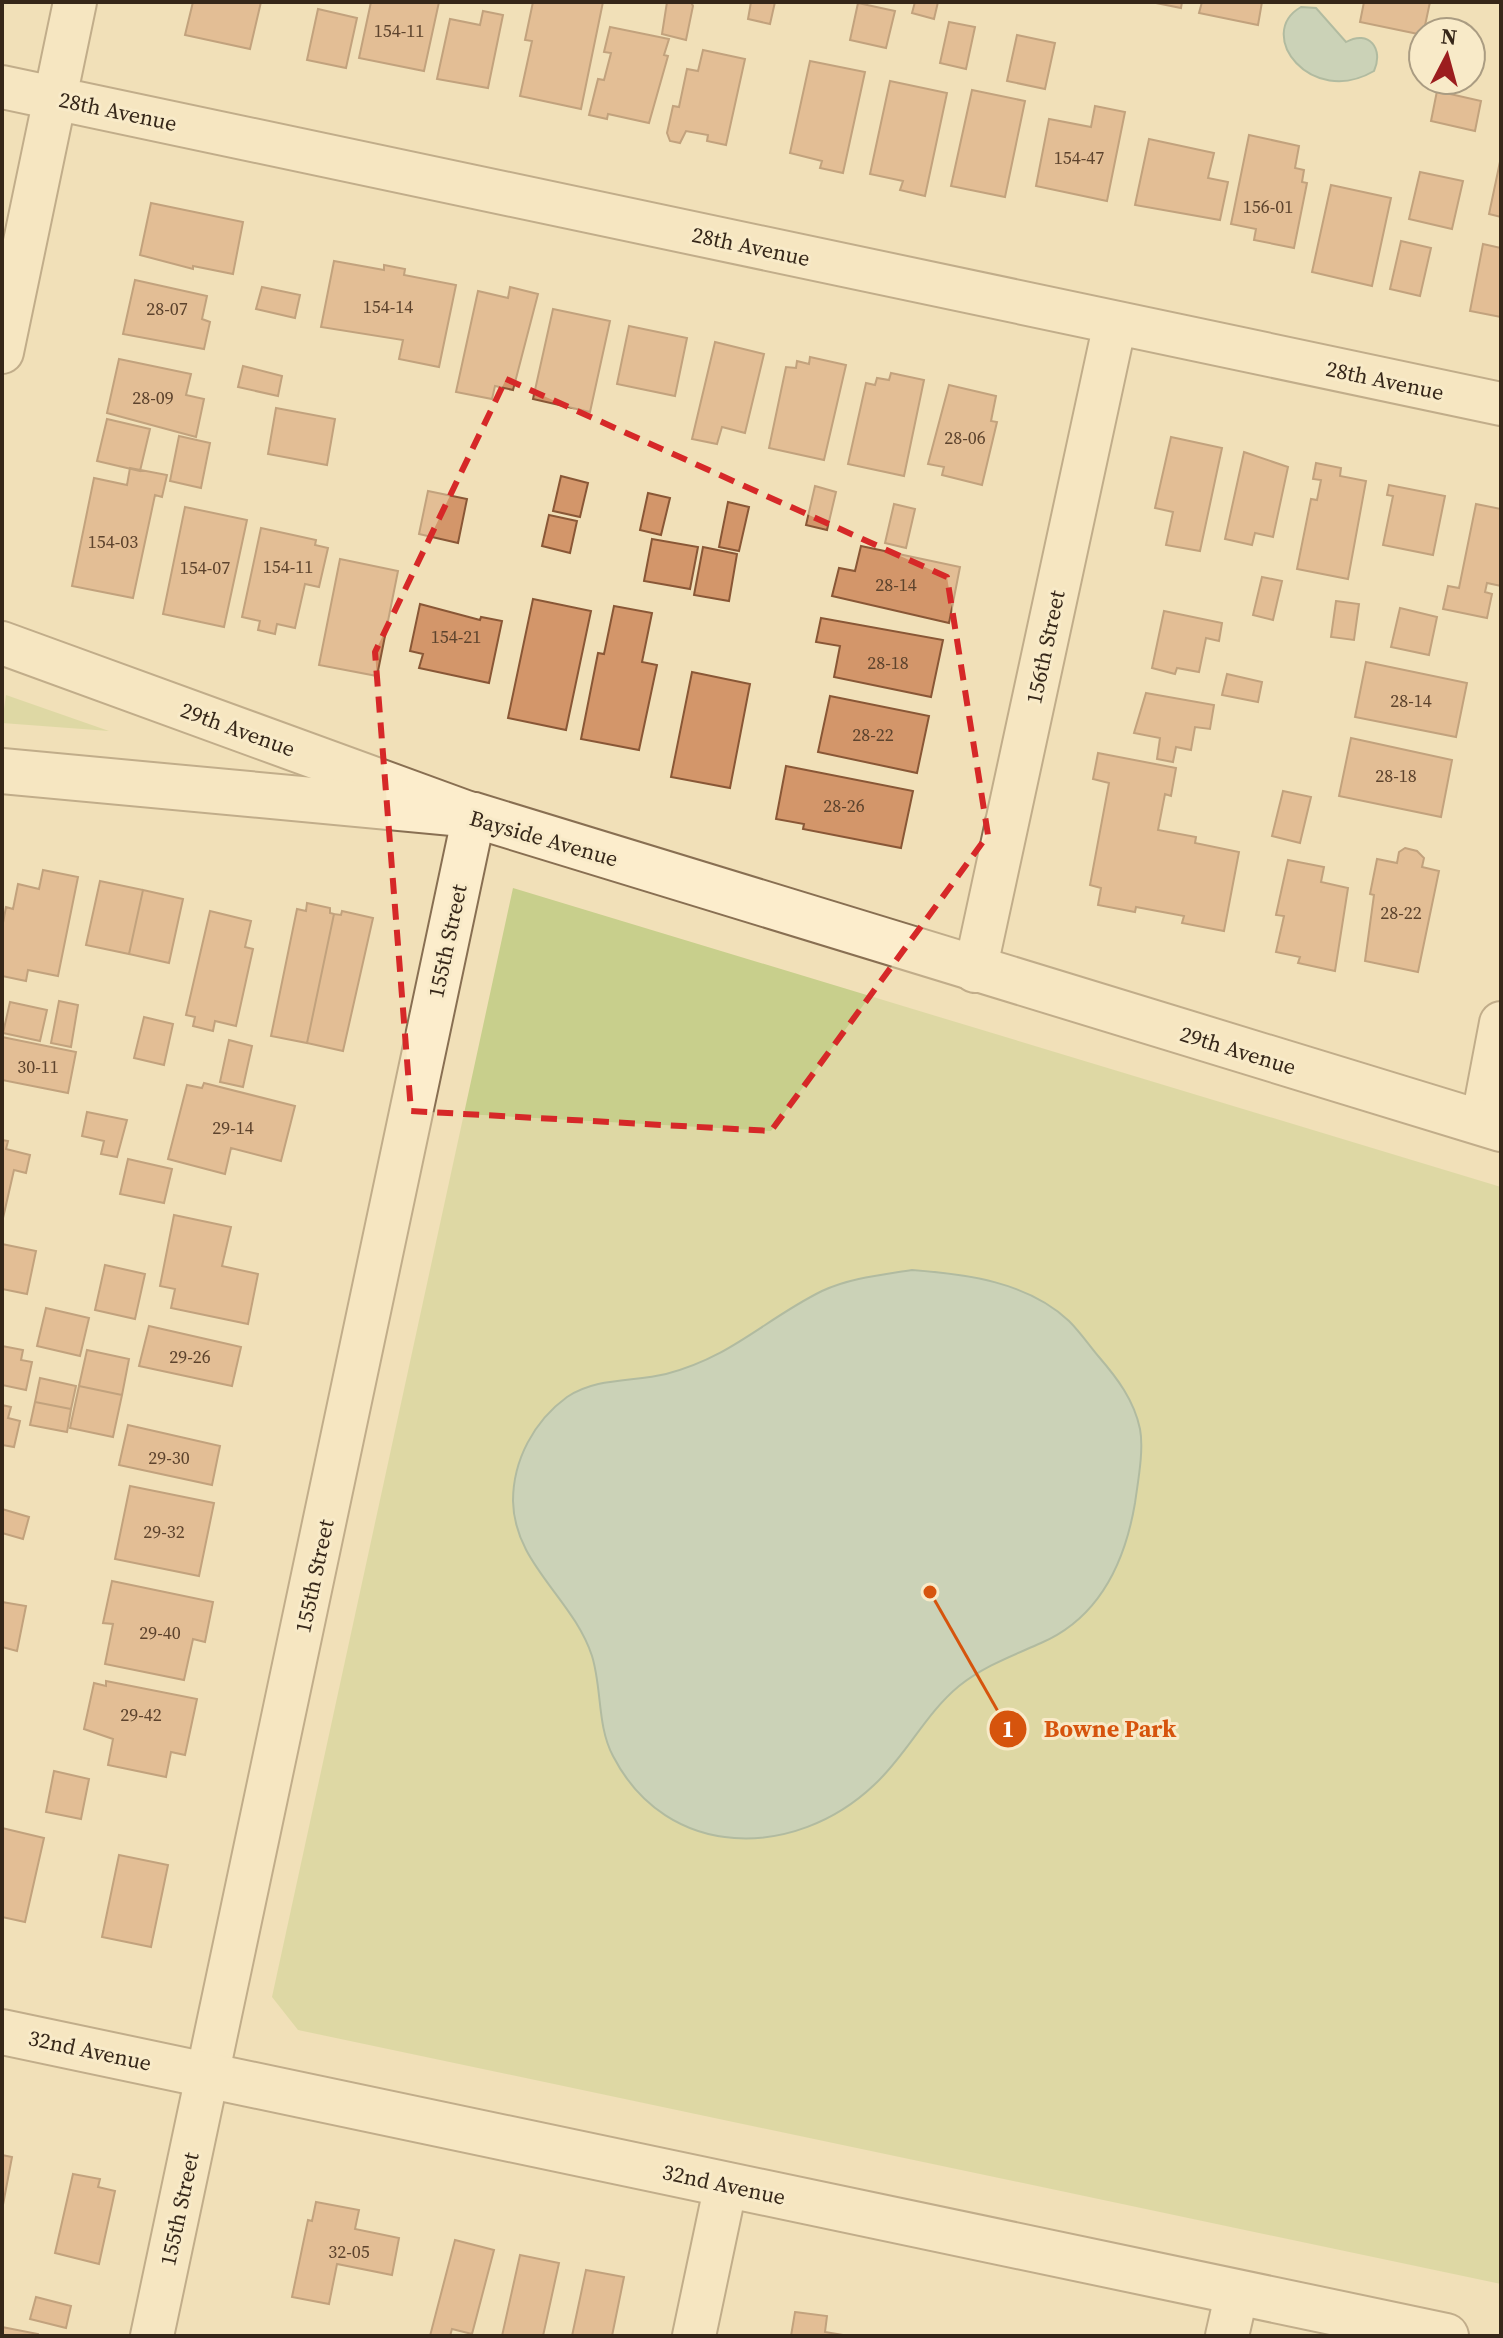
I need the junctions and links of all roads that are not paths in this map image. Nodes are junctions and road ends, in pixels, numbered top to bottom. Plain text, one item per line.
1 (75, 2) edge
2 (2, 87) edge
3 (55, 98) junction
4 (1115, 323) junction
5 (2, 352) edge
6 (1501, 404) edge
7 (2, 643) edge
8 (2, 771) edge
9 (474, 815) junction
10 (975, 971) junction
11 (1501, 1023) edge
12 (1492, 1126) edge
13 (2, 2032) edge
14 (208, 2075) junction
15 (726, 2184) junction
16 (1237, 2292) junction
17 (152, 2336) edge
18 (694, 2336) edge
19 (1227, 2336) edge
20 (1446, 2336) edge

1 - 3 street
2 - 3 street, 28th Avenue
3 - 4 street, 28th Avenue
3 - 5 street
4 - 6 street, 28th Avenue
4 - 10 street, 156th Street
7 - 9 street, 29th Avenue
8 - 9 street, Bayside Avenue
9 - 10 street, Bayside Avenue
9 - 14 street, 155th Street
10 - 12 street, 29th Avenue
11 - 12 street
13 - 14 street, 32nd Avenue
14 - 15 street, 32nd Avenue
14 - 17 street, 155th Street
15 - 16 street, 32nd Avenue
15 - 18 street
16 - 19 street
16 - 20 street, 32nd Avenue

